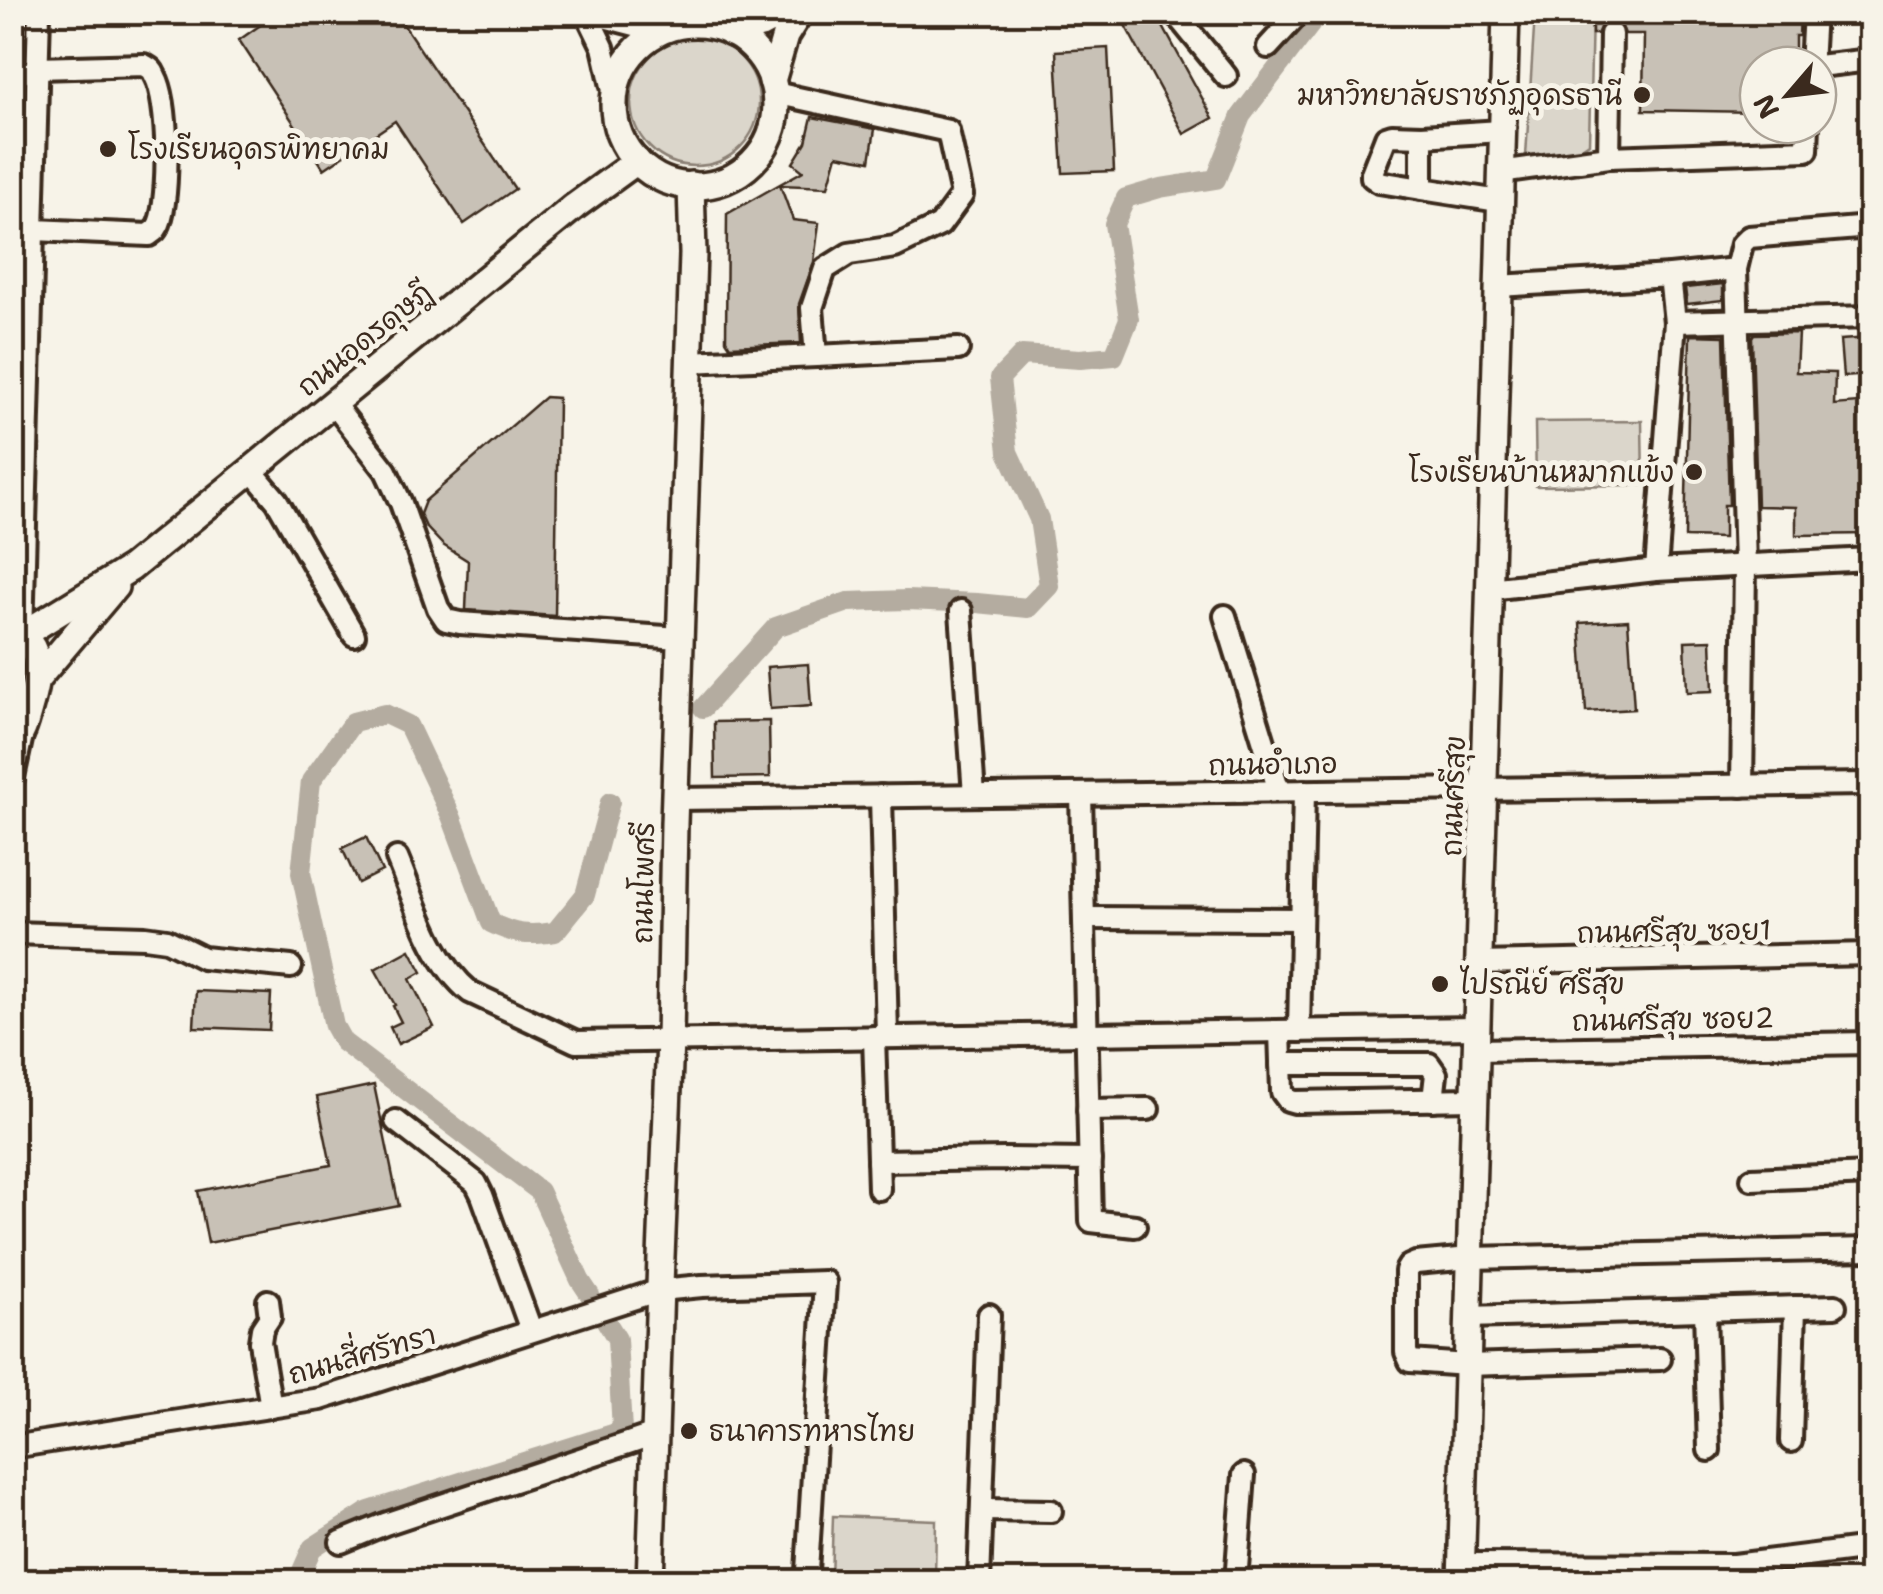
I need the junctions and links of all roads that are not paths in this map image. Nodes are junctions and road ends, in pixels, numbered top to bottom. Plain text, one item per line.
1 (40, 12) edge
2 (785, 12) edge
3 (800, 12) edge
4 (1174, 12) edge
5 (1300, 12) edge
6 (1506, 12) edge
7 (1814, 12) edge
8 (586, 13) edge
9 (672, 20) edge
10 (728, 22) edge
11 (1611, 34) tunnel mouth
12 (1815, 45) edge
13 (1268, 48) dead end
14 (1870, 60) edge
15 (1838, 63) edge
16 (38, 68) junction
17 (12, 76) edge
18 (1226, 76) dead end
19 (774, 87) junction
20 (614, 99) junction
21 (1502, 131) junction
22 (1422, 136) junction
23 (1807, 145) edge
24 (1609, 157) junction
25 (638, 161) junction
26 (1500, 172) junction
27 (690, 185) junction
28 (1422, 188) junction
29 (1500, 201) junction
30 (1870, 227) edge
31 (34, 230) junction
32 (1736, 269) junction
33 (1670, 276) junction
34 (1497, 286) junction
35 (1870, 317) edge
36 (1675, 322) junction
37 (1737, 322) junction
38 (958, 350) dead end
39 (816, 356) junction
40 (689, 362) junction
41 (334, 403) junction
42 (20, 461) edge
43 (252, 470) junction
44 (1870, 559) edge
45 (1745, 565) junction
46 (131, 568) junction
47 (1656, 570) junction
48 (1489, 589) junction
49 (960, 611) dead end
50 (1226, 616) dead end
51 (17, 633) edge
52 (354, 635) dead end
53 (680, 638) junction
54 (38, 678) junction
55 (17, 741) edge
56 (12, 782) edge
57 (1870, 784) edge
58 (1742, 786) junction
59 (1484, 789) junction
60 (1279, 791) junction
61 (1304, 791) junction
62 (1081, 794) junction
63 (974, 795) junction
64 (881, 796) junction
65 (675, 798) junction
66 (396, 858) dead end
67 (1085, 918) junction
68 (1302, 919) junction
69 (12, 933) edge
70 (1870, 954) edge
71 (1478, 963) junction
72 (290, 967) dead end
73 (1290, 1031) junction
74 (1086, 1034) junction
75 (881, 1036) junction
76 (1476, 1039) junction
77 (670, 1040) junction
78 (1870, 1043) edge
79 (1281, 1064) junction
80 (1353, 1064) junction
81 (1474, 1099) junction
82 (1433, 1100) junction
83 (1353, 1101) junction
84 (1148, 1109) dead end
85 (1088, 1110) junction
86 (396, 1121) dead end
87 (1090, 1160) junction
88 (878, 1161) junction
89 (1870, 1174) edge
90 (1752, 1179) dead end
91 (878, 1189) dead end
92 (1135, 1226) dead end
93 (1870, 1249) edge
94 (1470, 1258) junction
95 (660, 1290) junction
96 (268, 1300) dead end
97 (1835, 1306) dead end
98 (1795, 1307) junction
99 (1705, 1310) junction
100 (989, 1315) dead end
101 (1468, 1316) junction
102 (531, 1330) junction
103 (1660, 1359) dead end
104 (1467, 1365) junction
105 (271, 1407) junction
106 (655, 1434) junction
107 (1791, 1441) dead end
108 (12, 1447) edge
109 (1710, 1450) dead end
110 (1244, 1476) dead end
111 (982, 1510) junction
112 (1051, 1511) dead end
113 (341, 1542) dead end
114 (1870, 1548) edge
115 (807, 1572) dead end
116 (1461, 1573) edge
117 (650, 1582) edge
118 (979, 1582) edge
119 (1236, 1582) edge

1 - 16 street
2 - 10 main road
3 - 19 main road
4 - 18 street
5 - 13 street
6 - 21 main road, ถนนศรีสุข
7 - 12 street
8 - 9 street
8 - 20 street
9 - 10 main road
9 - 20 main road
10 - 19 main road
11 - 24 street
14 - 15 street
16 - 17 street
16 - 31 street
16 - 31 street
19 - 27 main road
19 - 39 street
20 - 25 main road
21 - 22 street
21 - 26 main road, ถนนศรีสุข
22 - 28 street
22 - 28 street
23 - 24 street
24 - 26 street
25 - 27 main road
25 - 41 main road, ถนนอุดรดุษฎี
26 - 29 main road, ถนนศรีสุข
27 - 40 main road, ถนนโพศรี
28 - 29 street
29 - 34 main road, ถนนศรีสุข
30 - 32 street
31 - 42 street
32 - 33 street
32 - 37 street
33 - 34 street
33 - 36 street
34 - 48 main road, ถนนศรีสุข
35 - 37 street
36 - 37 street
36 - 47 street
37 - 45 street
38 - 39 street
39 - 40 street
40 - 53 main road, ถนนโพศรี
41 - 43 main road, ถนนอุดรดุษฎี
41 - 53 street
42 - 51 street
43 - 46 main road, ถนนอุดรดุษฎี
43 - 52 street
44 - 45 street
45 - 47 street
45 - 58 street
46 - 51 main road, ถนนอุดรดุษฎี
46 - 54 main road, ถนนอุดรดุษฎี
47 - 48 street
48 - 59 main road, ถนนศรีสุข
49 - 63 street
50 - 60 street
51 - 54 main road
53 - 65 main road, ถนนโพศรี
54 - 55 main road
55 - 56 street
57 - 58 street, ถนนอำเภอ
58 - 59 street, ถนนอำเภอ
59 - 61 street, ถนนอำเภอ
59 - 71 main road, ถนนศรีสุข
60 - 61 street, ถนนอำเภอ
60 - 62 street, ถนนอำเภอ
61 - 68 street
62 - 63 street, ถนนอำเภอ
62 - 67 street
63 - 64 street, ถนนอำเภอ
64 - 65 street, ถนนอำเภอ
64 - 75 street
65 - 77 main road, ถนนโพศรี
66 - 77 street, ถนนศรีสุข ซอย2
67 - 68 street
67 - 74 street
68 - 73 street
69 - 72 street
70 - 71 street, ถนนศรีสุข ซอย1
71 - 76 main road, ถนนศรีสุข
73 - 74 street, ถนนศรีสุข ซอย2
73 - 76 street, ถนนศรีสุข ซอย2
73 - 79 street
74 - 75 street, ถนนศรีสุข ซอย2
74 - 85 street
75 - 77 street, ถนนศรีสุข ซอย2
75 - 88 street
76 - 78 street, ถนนศรีสุข ซอย2
76 - 81 main road, ถนนศรีสุข
77 - 95 main road, ถนนโพศรี
79 - 80 street
79 - 83 street
80 - 82 street
80 - 83 street
81 - 82 street
81 - 94 main road, ถนนศรีสุข
82 - 83 street
84 - 85 street
85 - 87 street
86 - 102 street
87 - 88 street
87 - 92 street
88 - 91 street
89 - 90 street
93 - 94 street
94 - 101 main road, ถนนศรีสุข
94 - 104 street
95 - 102 street, ถนนสี่ศรัทรา
95 - 106 main road, ถนนโพศรี
95 - 115 street, ถนนสี่ศรัทรา
96 - 105 street
97 - 98 street
98 - 99 street
98 - 107 street
99 - 101 street
99 - 109 street
100 - 111 street
101 - 104 main road, ถนนศรีสุข
102 - 105 street, ถนนสี่ศรัทรา
103 - 104 street
104 - 116 main road, ถนนศรีสุข
105 - 108 street, ถนนสี่ศรัทรา
106 - 113 street
106 - 117 main road, ถนนโพศรี
110 - 119 street
111 - 112 street
111 - 118 street
114 - 116 street

